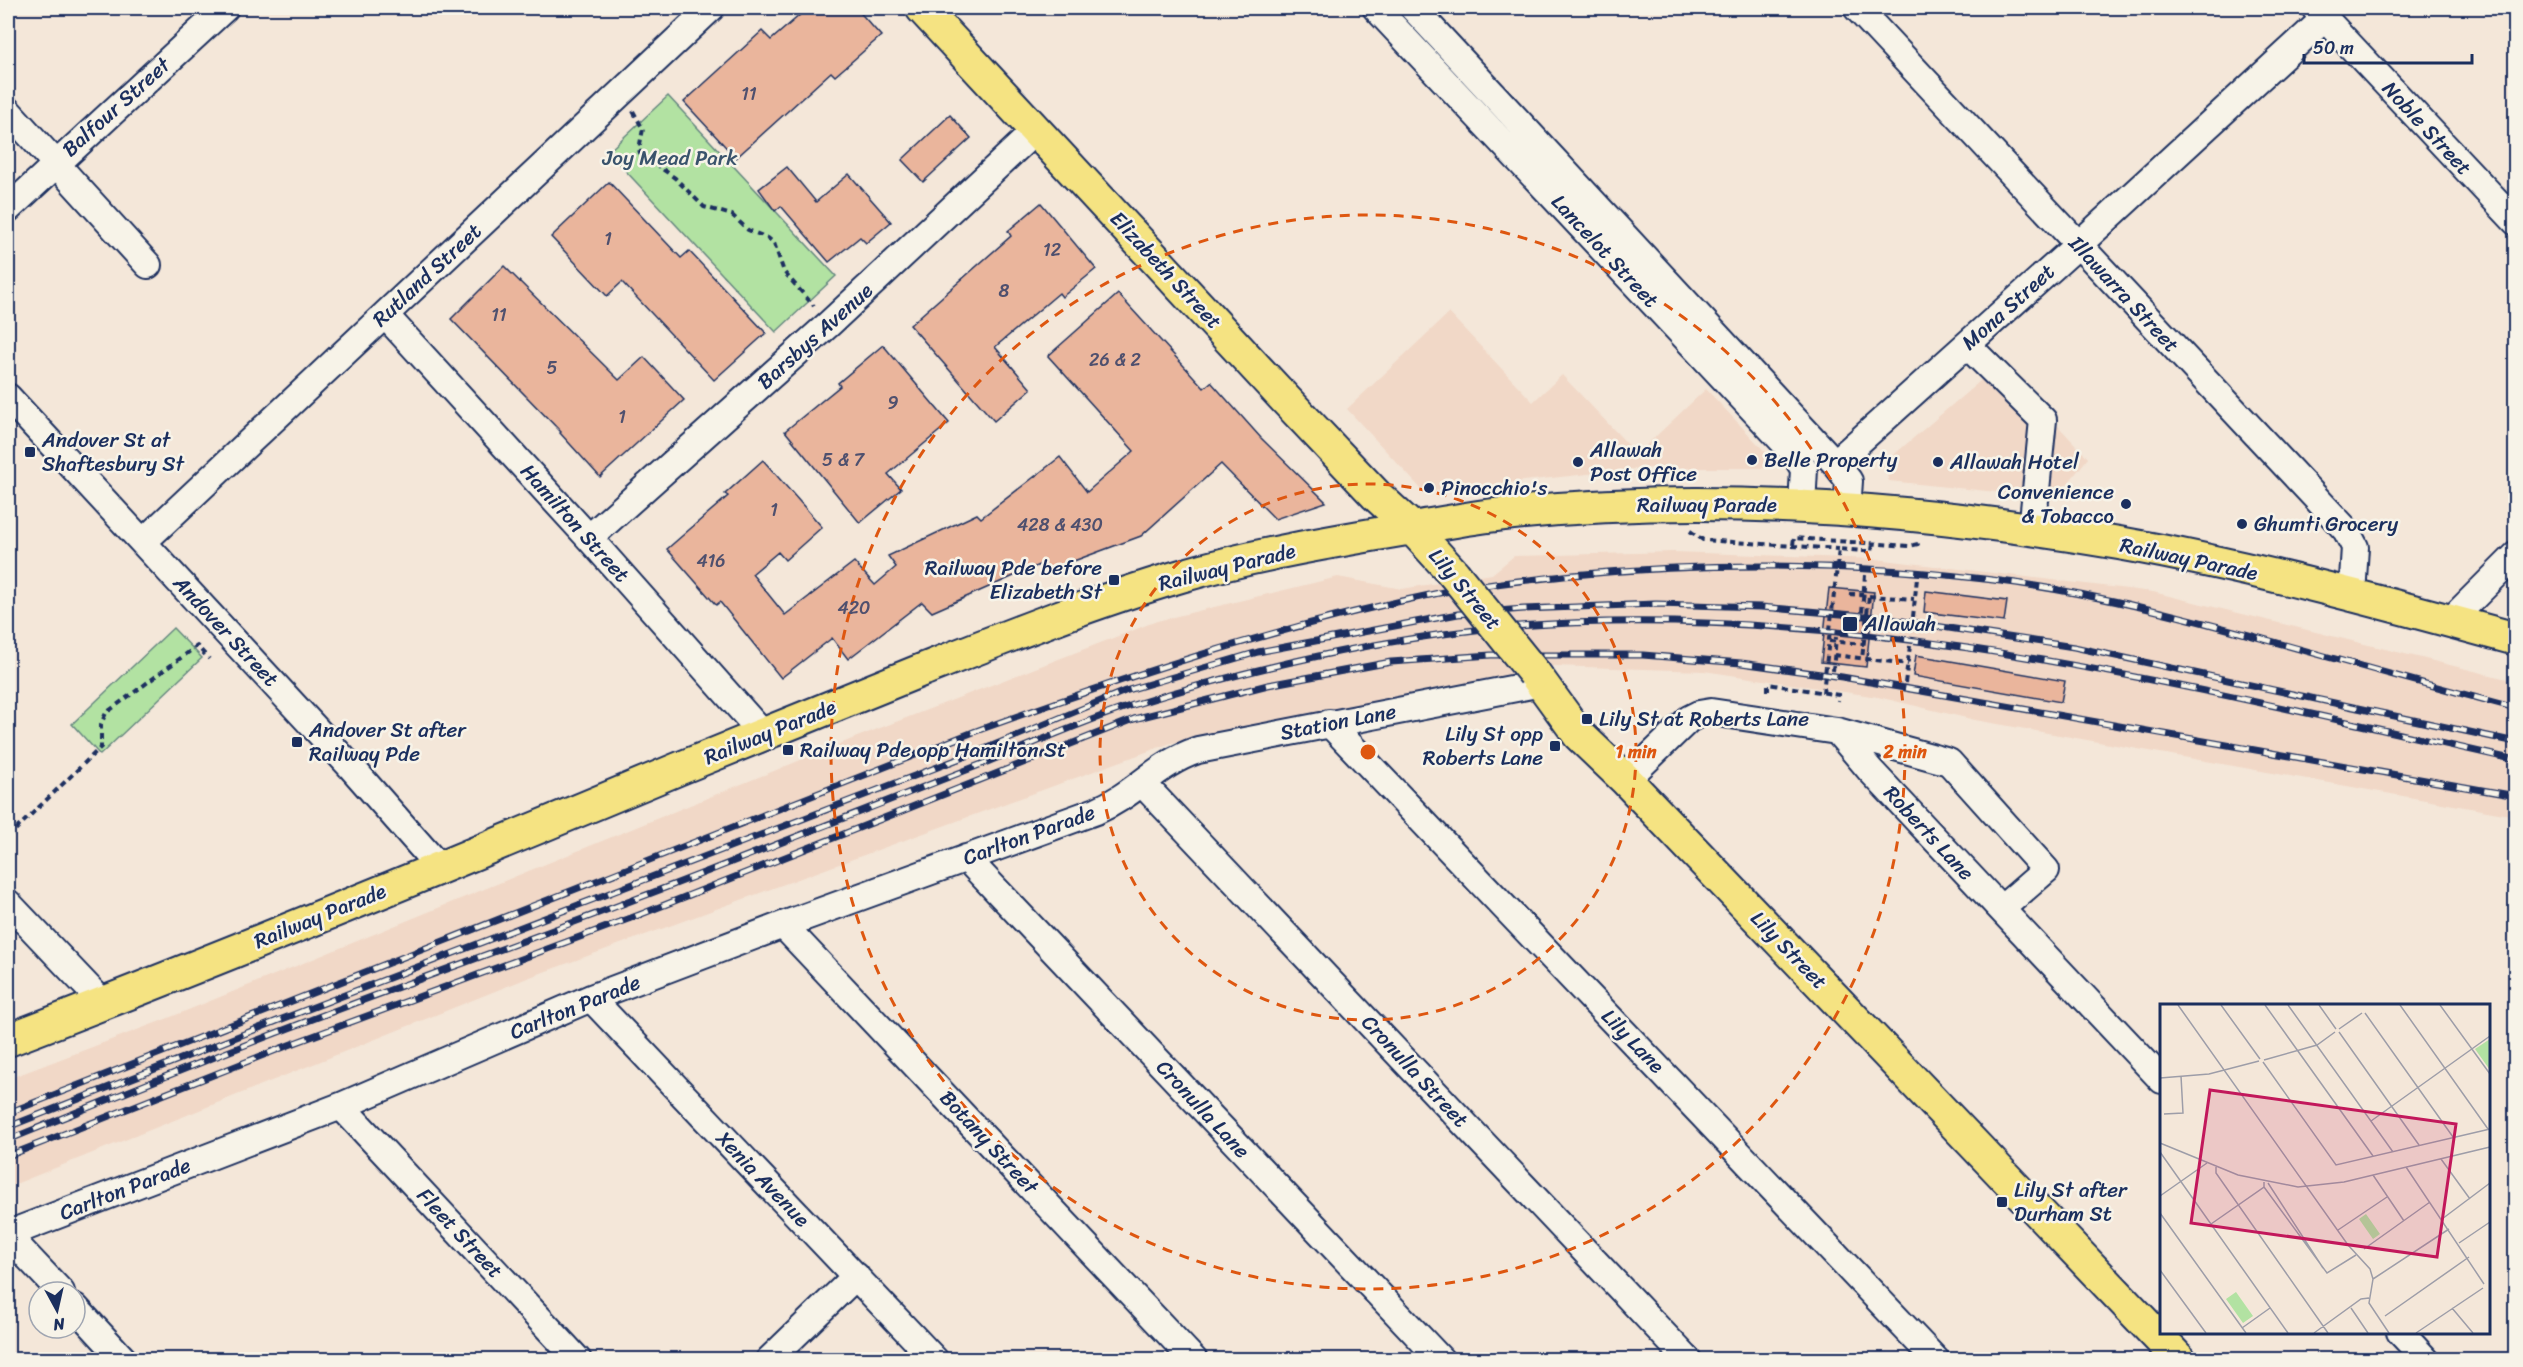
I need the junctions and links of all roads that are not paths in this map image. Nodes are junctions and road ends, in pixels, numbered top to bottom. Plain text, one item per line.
1 (225, 8) edge
2 (711, 8) edge
3 (922, 8) edge
4 (1376, 8) edge
5 (1413, 8) edge
6 (1857, 8) edge
7 (2320, 13) edge
8 (8, 111) edge
9 (1036, 130) junction
10 (55, 162) junction
11 (8, 208) edge
12 (2516, 222) edge
13 (2078, 245) junction
14 (148, 265) dead end
15 (385, 315) junction
16 (1967, 345) junction
17 (8, 397) edge
18 (1835, 463) junction
19 (1804, 469) junction
20 (1802, 506) junction
21 (1847, 510) junction
22 (1413, 528) junction
23 (2032, 530) junction
24 (589, 537) junction
25 (143, 542) junction
26 (2516, 555) edge
27 (2352, 595) junction
28 (2450, 621) junction
29 (2516, 639) edge
30 (1538, 678) junction
31 (1329, 723) junction
32 (1837, 731) junction
33 (763, 734) junction
34 (1626, 780) junction
35 (1142, 783) junction
36 (966, 858) junction
37 (440, 868) junction
38 (8, 903) edge
39 (2001, 909) junction
40 (783, 925) junction
41 (591, 998) junction
42 (103, 1003) junction
43 (8, 1040) edge
44 (2160, 1078) edge
45 (341, 1106) junction
46 (8, 1235) edge
47 (856, 1276) junction
48 (50, 1280) edge
49 (87, 1320) edge
50 (2402, 1334) edge
51 (124, 1359) edge
52 (578, 1359) edge
53 (769, 1359) edge
54 (935, 1359) edge
55 (1194, 1359) edge
56 (1441, 1359) edge
57 (1688, 1359) edge
58 (1936, 1359) edge
59 (2180, 1359) edge
60 (2426, 1359) edge

1 - 10 street, Balfour Street
2 - 15 street, Rutland Street
3 - 9 main road, Elizabeth Street
4 - 19 street, Lancelot Street
5 - 18 street, Lancelot Street
6 - 13 street, Illawarra Street
7 - 12 street, Noble Street
7 - 13 street, Mona Street
8 - 10 street
9 - 22 main road, Elizabeth Street
9 - 24 street, Barsbys Avenue
10 - 11 street, Balfour Street
10 - 14 street
13 - 16 street, Mona Street
13 - 27 street, Illawarra Street
15 - 24 street, Hamilton Street
15 - 25 street, Rutland Street
16 - 18 street, Mona Street
16 - 23 street
17 - 25 street, Andover Street
18 - 19 street
18 - 21 street
19 - 20 street
20 - 21 main road, Railway Parade
20 - 22 main road, Railway Parade
21 - 23 main road, Railway Parade
22 - 30 main road, Lily Street, bridge
22 - 33 main road, Railway Parade
23 - 27 main road, Railway Parade
24 - 33 street, Hamilton Street
25 - 37 street, Andover Street
26 - 28 street
27 - 28 main road, Railway Parade
28 - 29 main road, Railway Parade
30 - 31 street, Station Lane
30 - 34 main road, Lily Street
31 - 35 street, Station Lane
31 - 58 street, Lily Lane
32 - 34 street
32 - 39 street, Roberts Lane
32 - 39 street
33 - 37 main road, Railway Parade
34 - 59 main road, Lily Street
35 - 36 street, Carlton Parade
35 - 57 street, Cronulla Street
36 - 40 street, Carlton Parade
36 - 56 street, Cronulla Lane
37 - 42 main road, Railway Parade
38 - 42 street
39 - 44 street, Roberts Lane
40 - 41 street, Carlton Parade
40 - 55 street, Botany Street
41 - 45 street, Carlton Parade
41 - 47 street, Xenia Avenue
42 - 43 main road, Railway Parade
45 - 46 street, Carlton Parade
45 - 52 street, Fleet Street
46 - 48 street
47 - 53 street
47 - 54 street, Xenia Avenue
49 - 51 street
50 - 60 street

